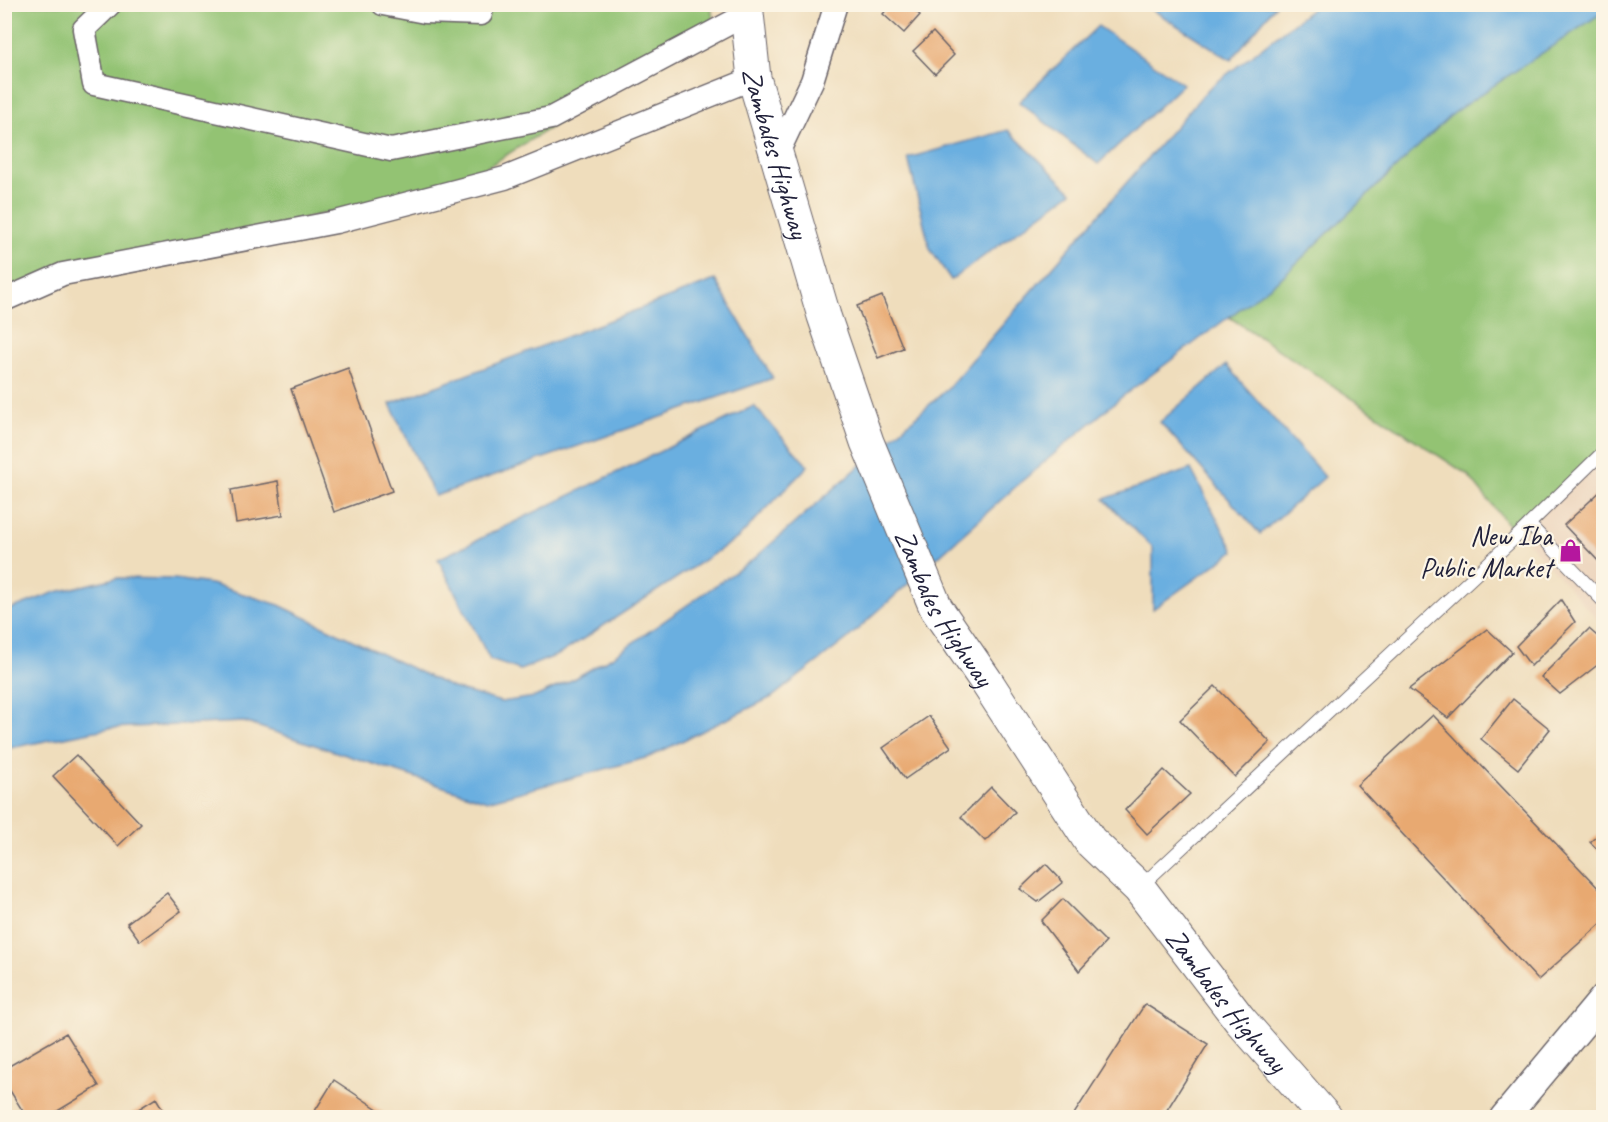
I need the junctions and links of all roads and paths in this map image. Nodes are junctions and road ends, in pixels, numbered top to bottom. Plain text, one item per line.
1 (110, 4) edge
2 (383, 4) edge
3 (482, 4) edge
4 (836, 4) edge
5 (747, 9) edge
6 (754, 78) junction
7 (776, 157) junction
8 (4, 300) edge
9 (1604, 451) edge
10 (1529, 525) junction
11 (1604, 602) edge
12 (1139, 888) junction
13 (1604, 998) edge
14 (1326, 1118) edge
15 (1504, 1118) edge

1 - 5 street
2 - 3 street
4 - 7 street
5 - 6 main road, Zambales Highway
6 - 7 main road, Zambales Highway
6 - 8 street
7 - 12 main road, Zambales Highway
9 - 10 lane
10 - 11 lane
10 - 12 lane
12 - 14 main road, Zambales Highway
13 - 15 street

